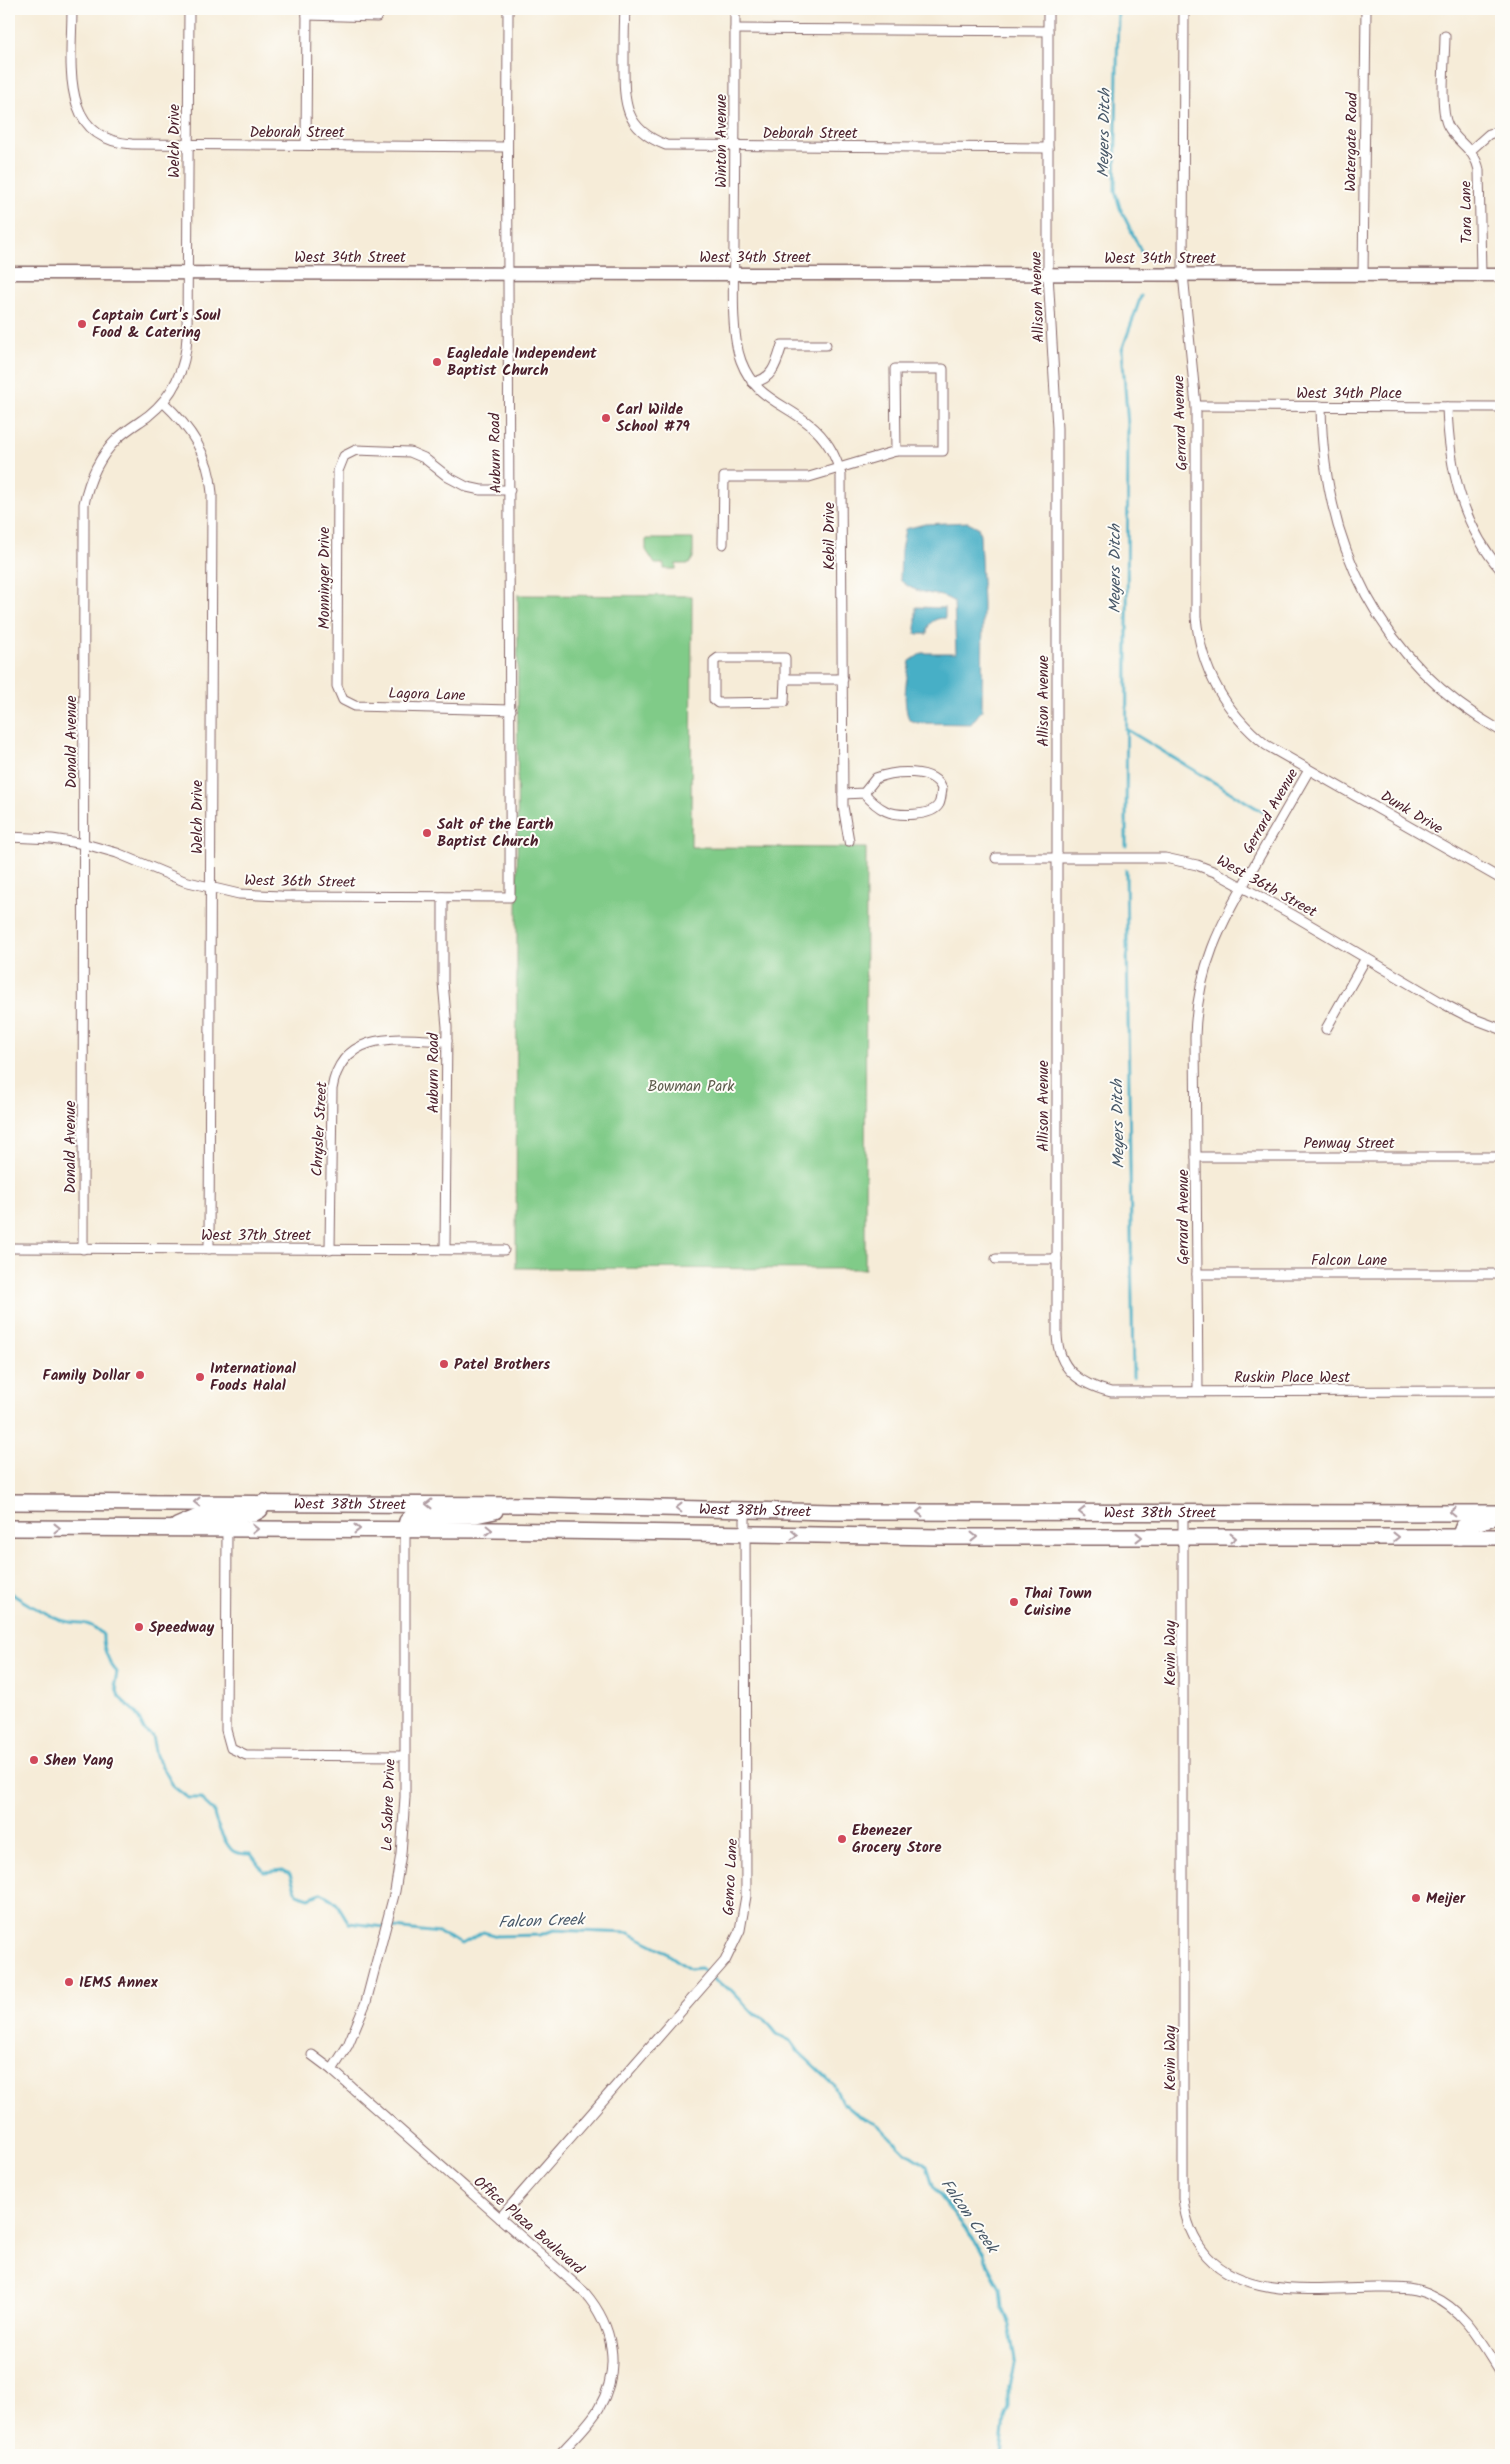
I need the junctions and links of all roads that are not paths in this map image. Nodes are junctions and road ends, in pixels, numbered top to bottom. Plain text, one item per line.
1 (72, 9) edge
2 (189, 9) edge
3 (508, 9) edge
4 (625, 9) edge
5 (736, 9) edge
6 (1048, 9) edge
7 (1184, 9) edge
8 (1366, 9) edge
9 (307, 12) edge
10 (377, 17) dead end
11 (735, 29) junction
12 (1048, 31) junction
13 (1445, 36) dead end
14 (1501, 131) edge
15 (188, 145) junction
16 (306, 145) junction
17 (735, 146) junction
18 (507, 147) junction
19 (1048, 148) junction
20 (1471, 150) junction
21 (9, 273) edge
22 (507, 273) junction
23 (187, 274) junction
24 (734, 274) junction
25 (1048, 274) junction
26 (1183, 274) junction
27 (1363, 275) junction
28 (1481, 275) junction
29 (1501, 276) edge
30 (826, 345) dead end
31 (752, 382) junction
32 (162, 402) junction
33 (1196, 406) junction
34 (1322, 406) junction
35 (1447, 407) junction
36 (1501, 407) edge
37 (896, 451) junction
38 (840, 468) junction
39 (510, 490) junction
40 (723, 544) dead end
41 (1501, 570) edge
42 (784, 679) junction
43 (843, 679) junction
44 (344, 700) joint
45 (510, 710) junction
46 (1501, 731) edge
47 (1309, 770) junction
48 (864, 793) junction
49 (843, 794) junction
50 (9, 836) edge
51 (850, 841) dead end
52 (85, 844) junction
53 (996, 858) dead end
54 (1056, 858) junction
55 (1501, 879) edge
56 (210, 888) junction
57 (1242, 888) junction
58 (444, 897) junction
59 (510, 897) joint
60 (1366, 958) junction
61 (1326, 1029) dead end
62 (1501, 1029) edge
63 (447, 1041) junction
64 (1196, 1157) junction
65 (1501, 1157) edge
66 (9, 1248) edge
67 (83, 1249) junction
68 (209, 1249) junction
69 (446, 1249) junction
70 (330, 1250) junction
71 (504, 1250) dead end
72 (996, 1259) dead end
73 (1057, 1259) junction
74 (1197, 1274) junction
75 (1501, 1274) edge
76 (1084, 1384) joint
77 (1198, 1391) junction
78 (1501, 1391) edge
79 (9, 1502) edge
80 (264, 1502) junction
81 (529, 1505) junction
82 (745, 1510) junction
83 (1183, 1512) junction
84 (1501, 1514) edge
85 (9, 1528) edge
86 (171, 1528) junction
87 (227, 1528) junction
88 (405, 1529) junction
89 (746, 1534) junction
90 (1459, 1537) junction
91 (1501, 1537) edge
92 (1184, 1538) junction
93 (404, 1756) junction
94 (312, 2055) dead end
95 (332, 2070) junction
96 (500, 2218) junction
97 (1501, 2374) edge
98 (559, 2455) edge

1 - 15 street, Deborah Street
2 - 15 street, Welch Drive
3 - 18 street, Auburn Road
4 - 17 street, Deborah Street
5 - 11 street, Winton Avenue
6 - 12 street, Allison Avenue
7 - 26 street, Gerrard Avenue
8 - 27 street, Watergate Road
9 - 10 street
9 - 16 street
11 - 12 street
11 - 17 street, Winton Avenue
12 - 19 street, Allison Avenue
13 - 20 street, Tara Lane
14 - 20 street
15 - 16 street, Deborah Street
15 - 23 street, Welch Drive
16 - 18 street, Deborah Street
17 - 19 street, Deborah Street
17 - 24 street, Winton Avenue
18 - 22 street, Auburn Road
19 - 25 street, Allison Avenue
20 - 28 street, Tara Lane
21 - 23 street, West 34th Street
22 - 23 street, West 34th Street
22 - 24 street, West 34th Street
22 - 39 street, Auburn Road
23 - 32 street, Donald Avenue
24 - 25 street, West 34th Street
24 - 31 street, Kebil Drive
25 - 26 street, West 34th Street
25 - 54 street, Allison Avenue
26 - 27 street, West 34th Street
26 - 33 street, Gerrard Avenue
27 - 28 street, West 34th Street
28 - 29 street, West 34th Street
30 - 31 street
31 - 38 street, Kebil Drive
32 - 52 street, Donald Avenue
32 - 56 street, Welch Drive
33 - 34 street, West 34th Place
33 - 47 street, Gerrard Avenue
34 - 35 street, West 34th Place
34 - 46 street
35 - 36 street, West 34th Place
35 - 41 street
37 - 37 street
37 - 38 street
38 - 40 street
38 - 43 street, Kebil Drive
39 - 44 street, Monninger Drive
39 - 45 street, Auburn Road
42 - 42 street
42 - 43 street
43 - 49 street, Kebil Drive
44 - 45 street, Lagora Lane
45 - 59 street, Auburn Road
47 - 55 street, Dunk Drive
47 - 57 street, Gerrard Avenue
48 - 48 street
48 - 49 street
49 - 51 street, Kebil Drive
50 - 52 street, West 36th Street
52 - 56 street, West 36th Street
52 - 67 street, Donald Avenue
53 - 54 street, West 36th Street
54 - 57 street, West 36th Street
54 - 73 street, Allison Avenue
56 - 58 street, West 36th Street
56 - 68 street, Welch Drive
57 - 60 street, West 36th Street
57 - 64 street, Gerrard Avenue
58 - 59 street, West 36th Street
58 - 63 street, Auburn Road
60 - 61 street
60 - 62 street, West 36th Street
63 - 69 street, Auburn Road
63 - 70 street, Chrysler Street
64 - 65 street, Penway Street
64 - 74 street, Gerrard Avenue
66 - 67 street, West 37th Street
67 - 68 street, West 37th Street
68 - 70 street, West 37th Street
69 - 70 street, West 37th Street
69 - 71 street, West 37th Street
72 - 73 street
73 - 76 street, Allison Avenue
74 - 75 street, Falcon Lane
74 - 77 street, Gerrard Avenue
76 - 77 street, Ruskin Place West
77 - 78 street, Ruskin Place West
80 -> 79 main road, West 38th Street
81 -> 80 main road, West 38th Street
80 - 86 main road
82 -> 81 main road, West 38th Street
81 - 88 main road
83 -> 82 main road, West 38th Street
82 - 89 street, Gemco Lane
84 -> 83 main road, West 38th Street
83 - 92 street, Kevin Way
84 - 90 main road
85 -> 86 main road, West 38th Street
86 - 87 main road, West 38th Street
87 -> 88 main road, West 38th Street
87 - 93 street
88 -> 89 main road, West 38th Street
88 - 93 street, Le Sabre Drive
89 -> 92 main road, West 38th Street
89 - 96 street, Gemco Lane
90 - 91 main road, West 38th Street
92 -> 90 main road, West 38th Street
92 - 97 street, Kevin Way
93 - 95 street, Le Sabre Drive
94 - 95 street, Office Plaza Boulevard
95 - 96 street, Office Plaza Boulevard
96 - 98 street, Office Plaza Boulevard

